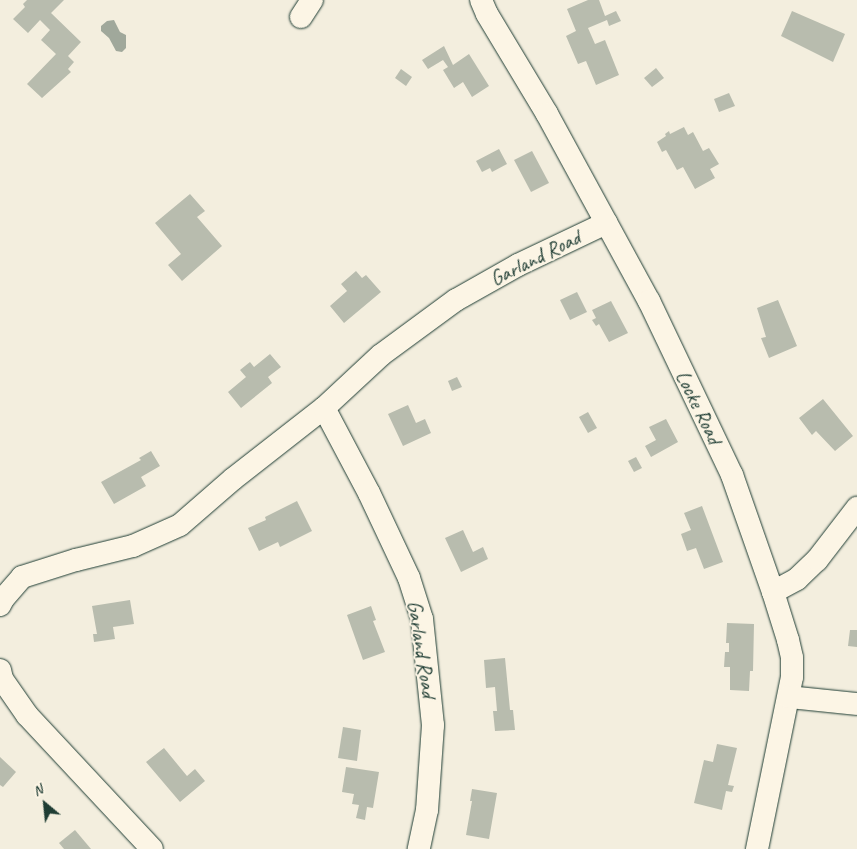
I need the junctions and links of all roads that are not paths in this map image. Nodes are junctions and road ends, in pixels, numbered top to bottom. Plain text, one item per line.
1 (481, 0) edge
2 (606, 223) junction
3 (324, 408) junction
4 (857, 508) edge
5 (773, 592) junction
6 (0, 606) edge
7 (0, 670) edge
8 (789, 697) junction
9 (857, 704) edge
10 (152, 849) edge
11 (419, 849) edge
12 (757, 849) edge

1 - 2 street, Locke Road
2 - 3 street, Garland Road
2 - 5 street, Locke Road
3 - 6 street, Garland Road
3 - 11 street, Garland Road
4 - 5 street
5 - 8 street, Locke Road
7 - 10 street
8 - 9 street
8 - 12 street, Locke Road

